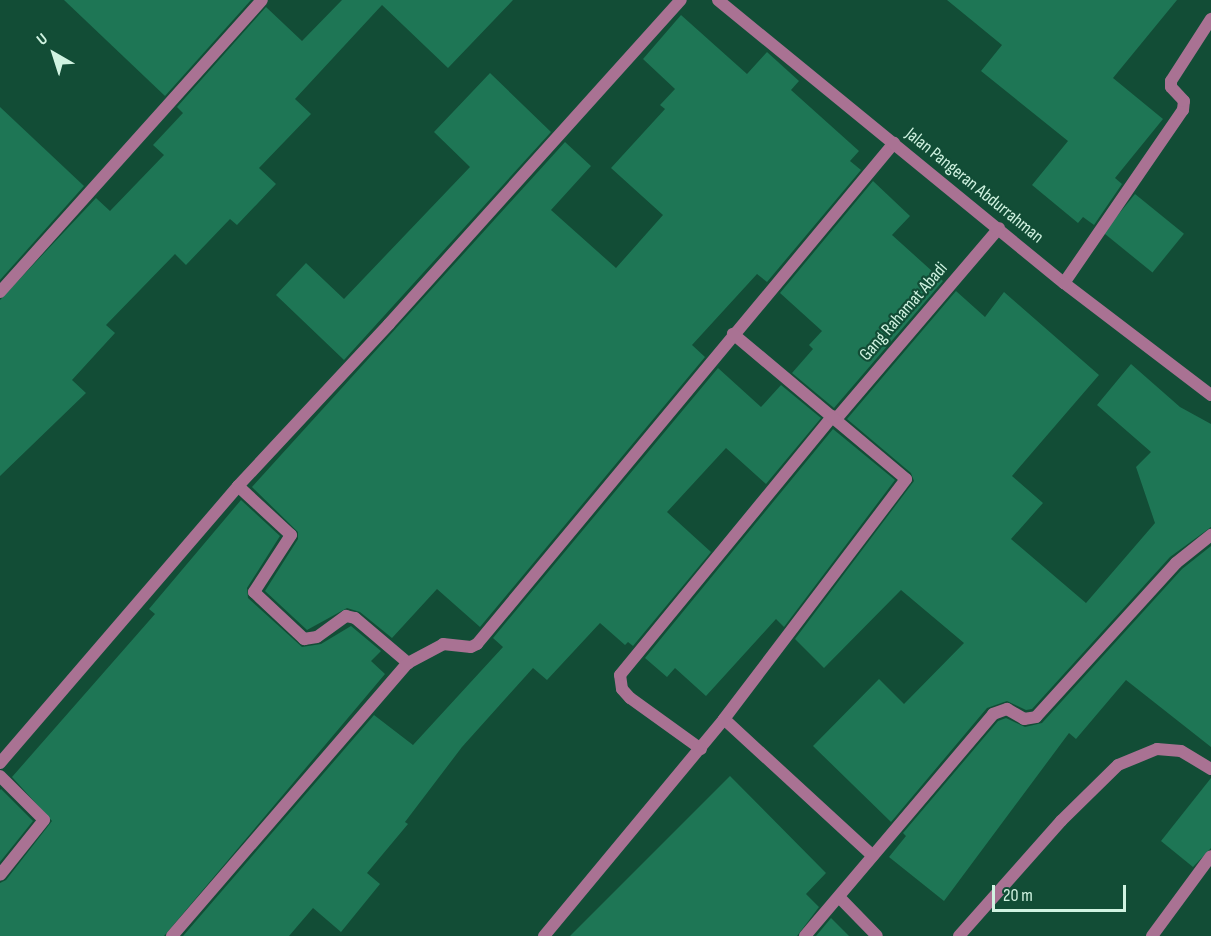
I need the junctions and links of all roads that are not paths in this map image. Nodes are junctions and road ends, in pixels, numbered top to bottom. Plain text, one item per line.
1 (262, 0) edge
2 (681, 0) edge
3 (718, 0) edge
4 (1211, 19) edge
5 (894, 143) junction
6 (999, 228) junction
7 (1064, 283) junction
8 (0, 292) edge
9 (733, 334) junction
10 (1211, 395) edge
11 (835, 417) junction
12 (238, 486) junction
13 (1211, 535) edge
14 (408, 663) junction
15 (724, 719) junction
16 (701, 749) junction
17 (0, 763) edge
18 (1211, 769) edge
19 (0, 776) edge
20 (873, 856) junction
21 (1211, 856) edge
22 (0, 875) edge
23 (839, 897) junction
24 (172, 936) edge
25 (544, 936) edge
26 (805, 936) edge
27 (877, 936) edge
28 (959, 936) edge
29 (1152, 936) edge

1 - 8 street
2 - 12 street
3 - 5 street, Jalan Pangeran Abdurrahman
4 - 7 street
5 - 6 street, Jalan Pangeran Abdurrahman
5 - 9 street
6 - 7 street, Jalan Pangeran Abdurrahman
6 - 11 street, Gang Rahamat Abadi
7 - 10 street, Jalan Pangeran Abdurrahman
9 - 11 street
9 - 14 street
11 - 15 street
11 - 16 street, Gang Rahamat Abadi
12 - 14 street
12 - 17 street
13 - 20 street
14 - 24 street
15 - 16 street
15 - 20 street
16 - 25 street
18 - 28 street
19 - 22 street
20 - 23 street
21 - 29 street
23 - 26 street
23 - 27 street

